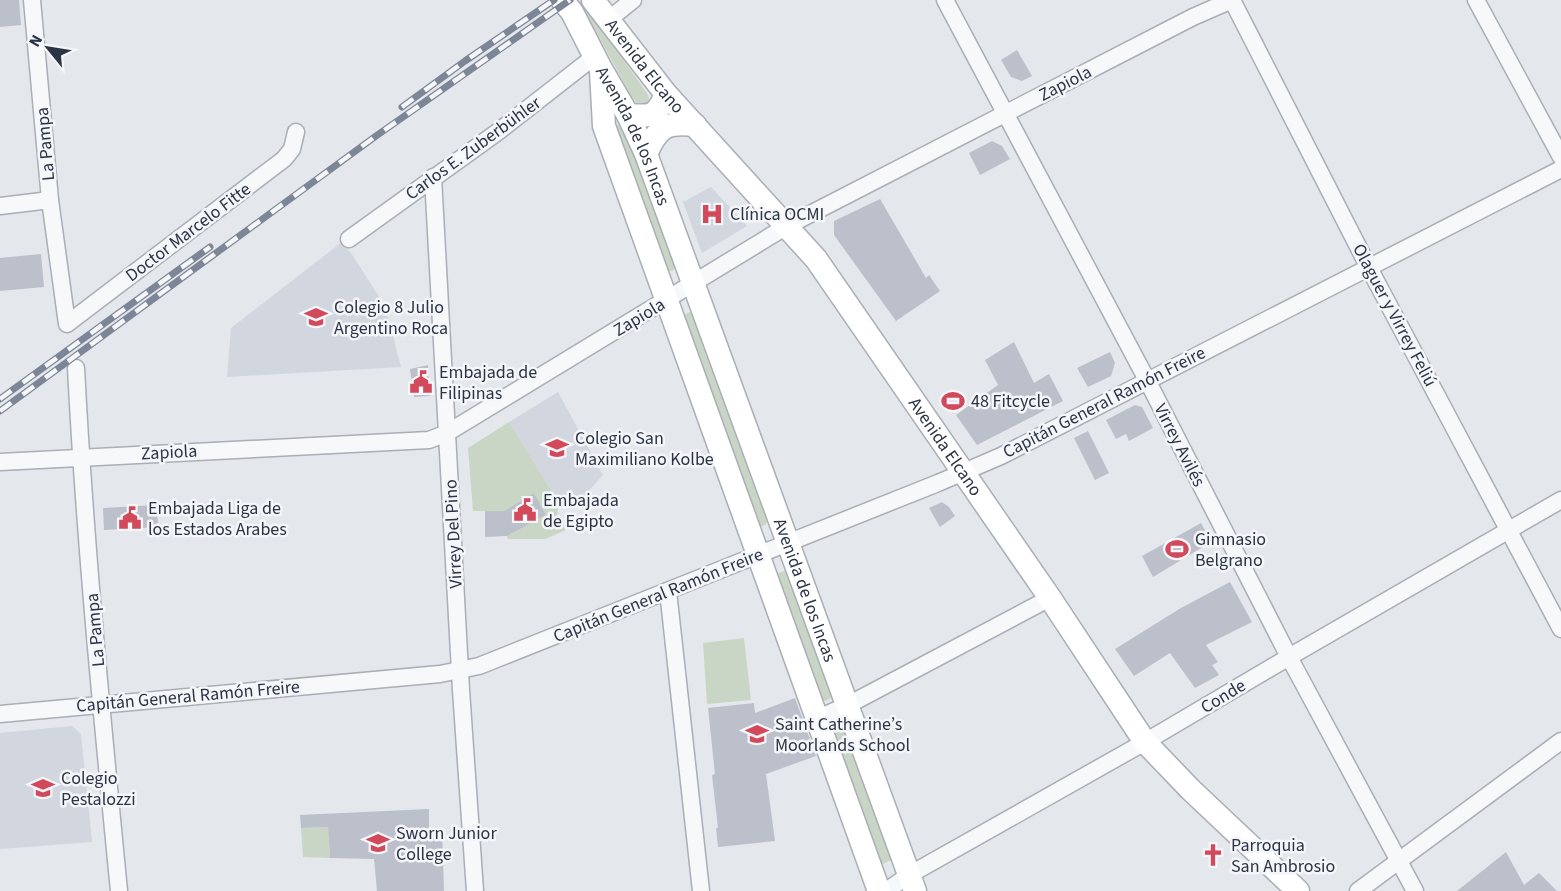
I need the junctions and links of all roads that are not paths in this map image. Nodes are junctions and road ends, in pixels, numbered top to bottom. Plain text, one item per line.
1 (32, 0) edge
2 (562, 0) edge
3 (593, 0) edge
4 (633, 0) edge
5 (945, 0) edge
6 (1232, 0) edge
7 (1476, 0) edge
8 (608, 20) junction
9 (598, 62) junction
10 (666, 94) junction
11 (628, 114) junction
12 (1005, 114) junction
13 (695, 125) junction
14 (296, 132) dead end
15 (646, 154) junction
16 (1561, 158) edge
17 (1561, 170) edge
18 (433, 177) junction
19 (50, 201) junction
20 (0, 206) edge
21 (787, 226) junction
22 (349, 238) dead end
23 (1368, 266) junction
24 (693, 284) junction
25 (666, 301) junction
26 (67, 324) joint
27 (76, 368) dead end
28 (1147, 380) junction
29 (447, 433) junction
30 (81, 456) junction
31 (0, 462) edge
32 (962, 473) junction
33 (1561, 500) edge
34 (1509, 529) junction
35 (788, 543) junction
36 (757, 554) junction
37 (668, 591) junction
38 (1050, 598) junction
39 (1561, 628) edge
40 (1289, 657) junction
41 (460, 671) junction
42 (101, 703) junction
43 (848, 705) junction
44 (0, 714) edge
45 (818, 718) junction
46 (1561, 741) edge
47 (1145, 742) junction
48 (1399, 862) junction
49 (912, 883) edge
50 (119, 891) edge
51 (475, 891) edge
52 (701, 891) edge
53 (879, 891) edge
54 (886, 891) edge
55 (1298, 891) edge
56 (1358, 891) edge
57 (1415, 891) edge

1 - 19 street, La Pampa
2 - 9 main road, Avenida Elcano
3 - 8 main road, Avenida Elcano
4 - 8 street
5 - 12 street, Virrey Avilés
6 - 12 street, Zapiola
6 - 23 street, Olaguer y Virrey Feliú
7 - 16 street
8 - 10 main road, Avenida Elcano
9 - 11 main road, Avenida de los Incas
9 - 18 street, Carlos E. Zuberbühler
9 - 25 main road, Avenida de los Incas
10 - 11 main road
10 - 13 main road, Avenida Elcano
11 - 15 main road, Avenida de los Incas
12 - 21 street, Zapiola
12 - 28 street, Virrey Avilés
13 - 15 main road
13 - 21 main road, Avenida Elcano
14 - 26 street, Doctor Marcelo Fitte
15 - 24 main road, Avenida de los Incas
17 - 23 street, Capitán General Ramón Freire
18 - 22 street, Carlos E. Zuberbühler
18 - 29 street, Virrey Del Pino
19 - 20 street
19 - 26 street, La Pampa
21 - 24 street, Zapiola
21 - 32 main road, Avenida Elcano
23 - 28 street, Capitán General Ramón Freire
23 - 34 street, Olaguer y Virrey Feliú
24 - 25 street, Zapiola
24 - 35 main road, Avenida de los Incas
25 - 29 street, Zapiola
25 - 36 main road, Avenida de los Incas
27 - 30 street, La Pampa
28 - 32 street, Capitán General Ramón Freire
28 - 40 street, Virrey Avilés
29 - 30 street, Zapiola
29 - 41 street, Virrey Del Pino
30 - 31 street, Zapiola
30 - 42 street, La Pampa
32 - 35 street, Capitán General Ramón Freire
32 - 38 main road, Avenida Elcano
33 - 34 street, Conde
34 - 39 street, Olaguer y Virrey Feliú
34 - 40 street, Conde
35 - 36 street, Capitán General Ramón Freire
35 - 43 main road, Avenida de los Incas
36 - 37 street, Capitán General Ramón Freire
36 - 45 main road, Avenida de los Incas
37 - 41 street, Capitán General Ramón Freire
37 - 52 street
38 - 43 street
38 - 47 main road, Avenida Elcano
40 - 47 street, Conde
40 - 48 street, Virrey Avilés
41 - 42 street, Capitán General Ramón Freire
41 - 51 street, Virrey Del Pino
42 - 44 street, Capitán General Ramón Freire
42 - 50 street, La Pampa
43 - 45 street
43 - 49 main road, Avenida de los Incas
45 - 53 main road, Avenida de los Incas
46 - 48 street
47 - 49 street, Conde
47 - 55 main road, Avenida Elcano
48 - 56 street
48 - 57 street, Virrey Avilés
49 - 54 street, Conde

